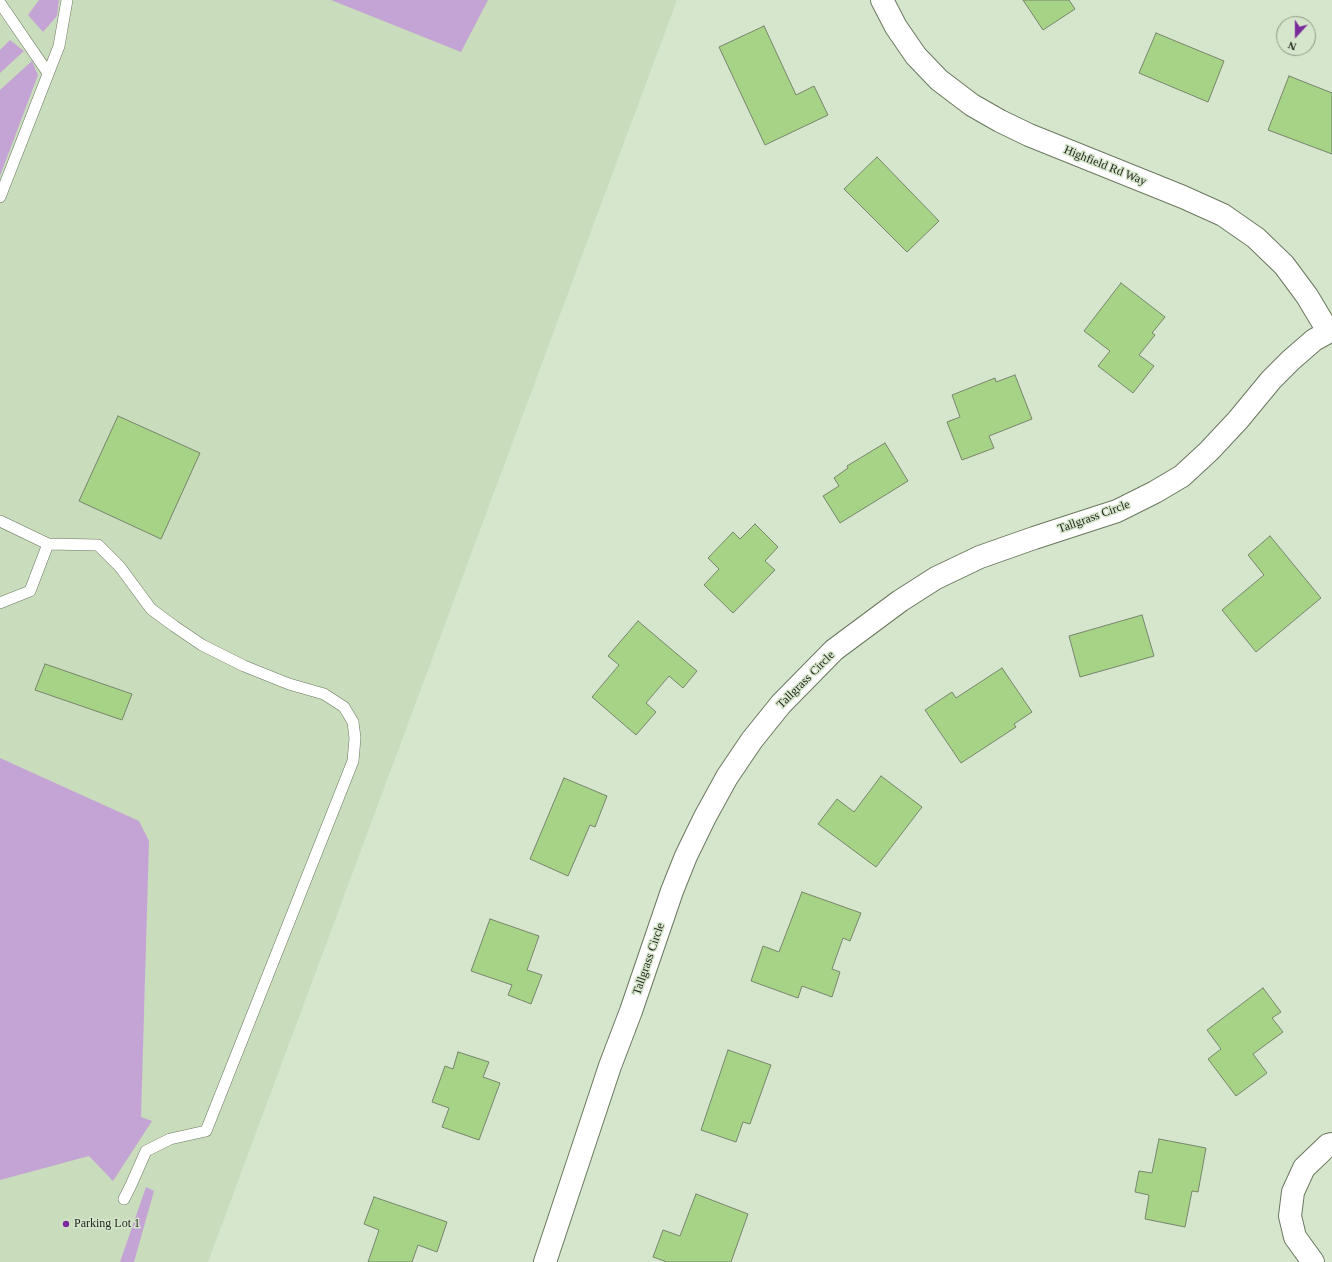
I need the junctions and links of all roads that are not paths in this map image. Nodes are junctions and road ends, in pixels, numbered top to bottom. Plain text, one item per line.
1 (67, 0) edge
2 (882, 0) edge
3 (0, 3) edge
4 (48, 73) junction
5 (0, 197) edge
6 (1330, 330) edge
7 (0, 521) edge
8 (48, 544) junction
9 (0, 603) edge
10 (1332, 1144) edge
11 (124, 1199) dead end
12 (545, 1262) edge
13 (1313, 1262) edge

1 - 4 lane
2 - 6 street, Highfield Rd Way
3 - 4 lane
4 - 5 lane
6 - 12 street, Tallgrass Circle
7 - 8 lane
8 - 9 lane
8 - 11 lane
10 - 13 street

